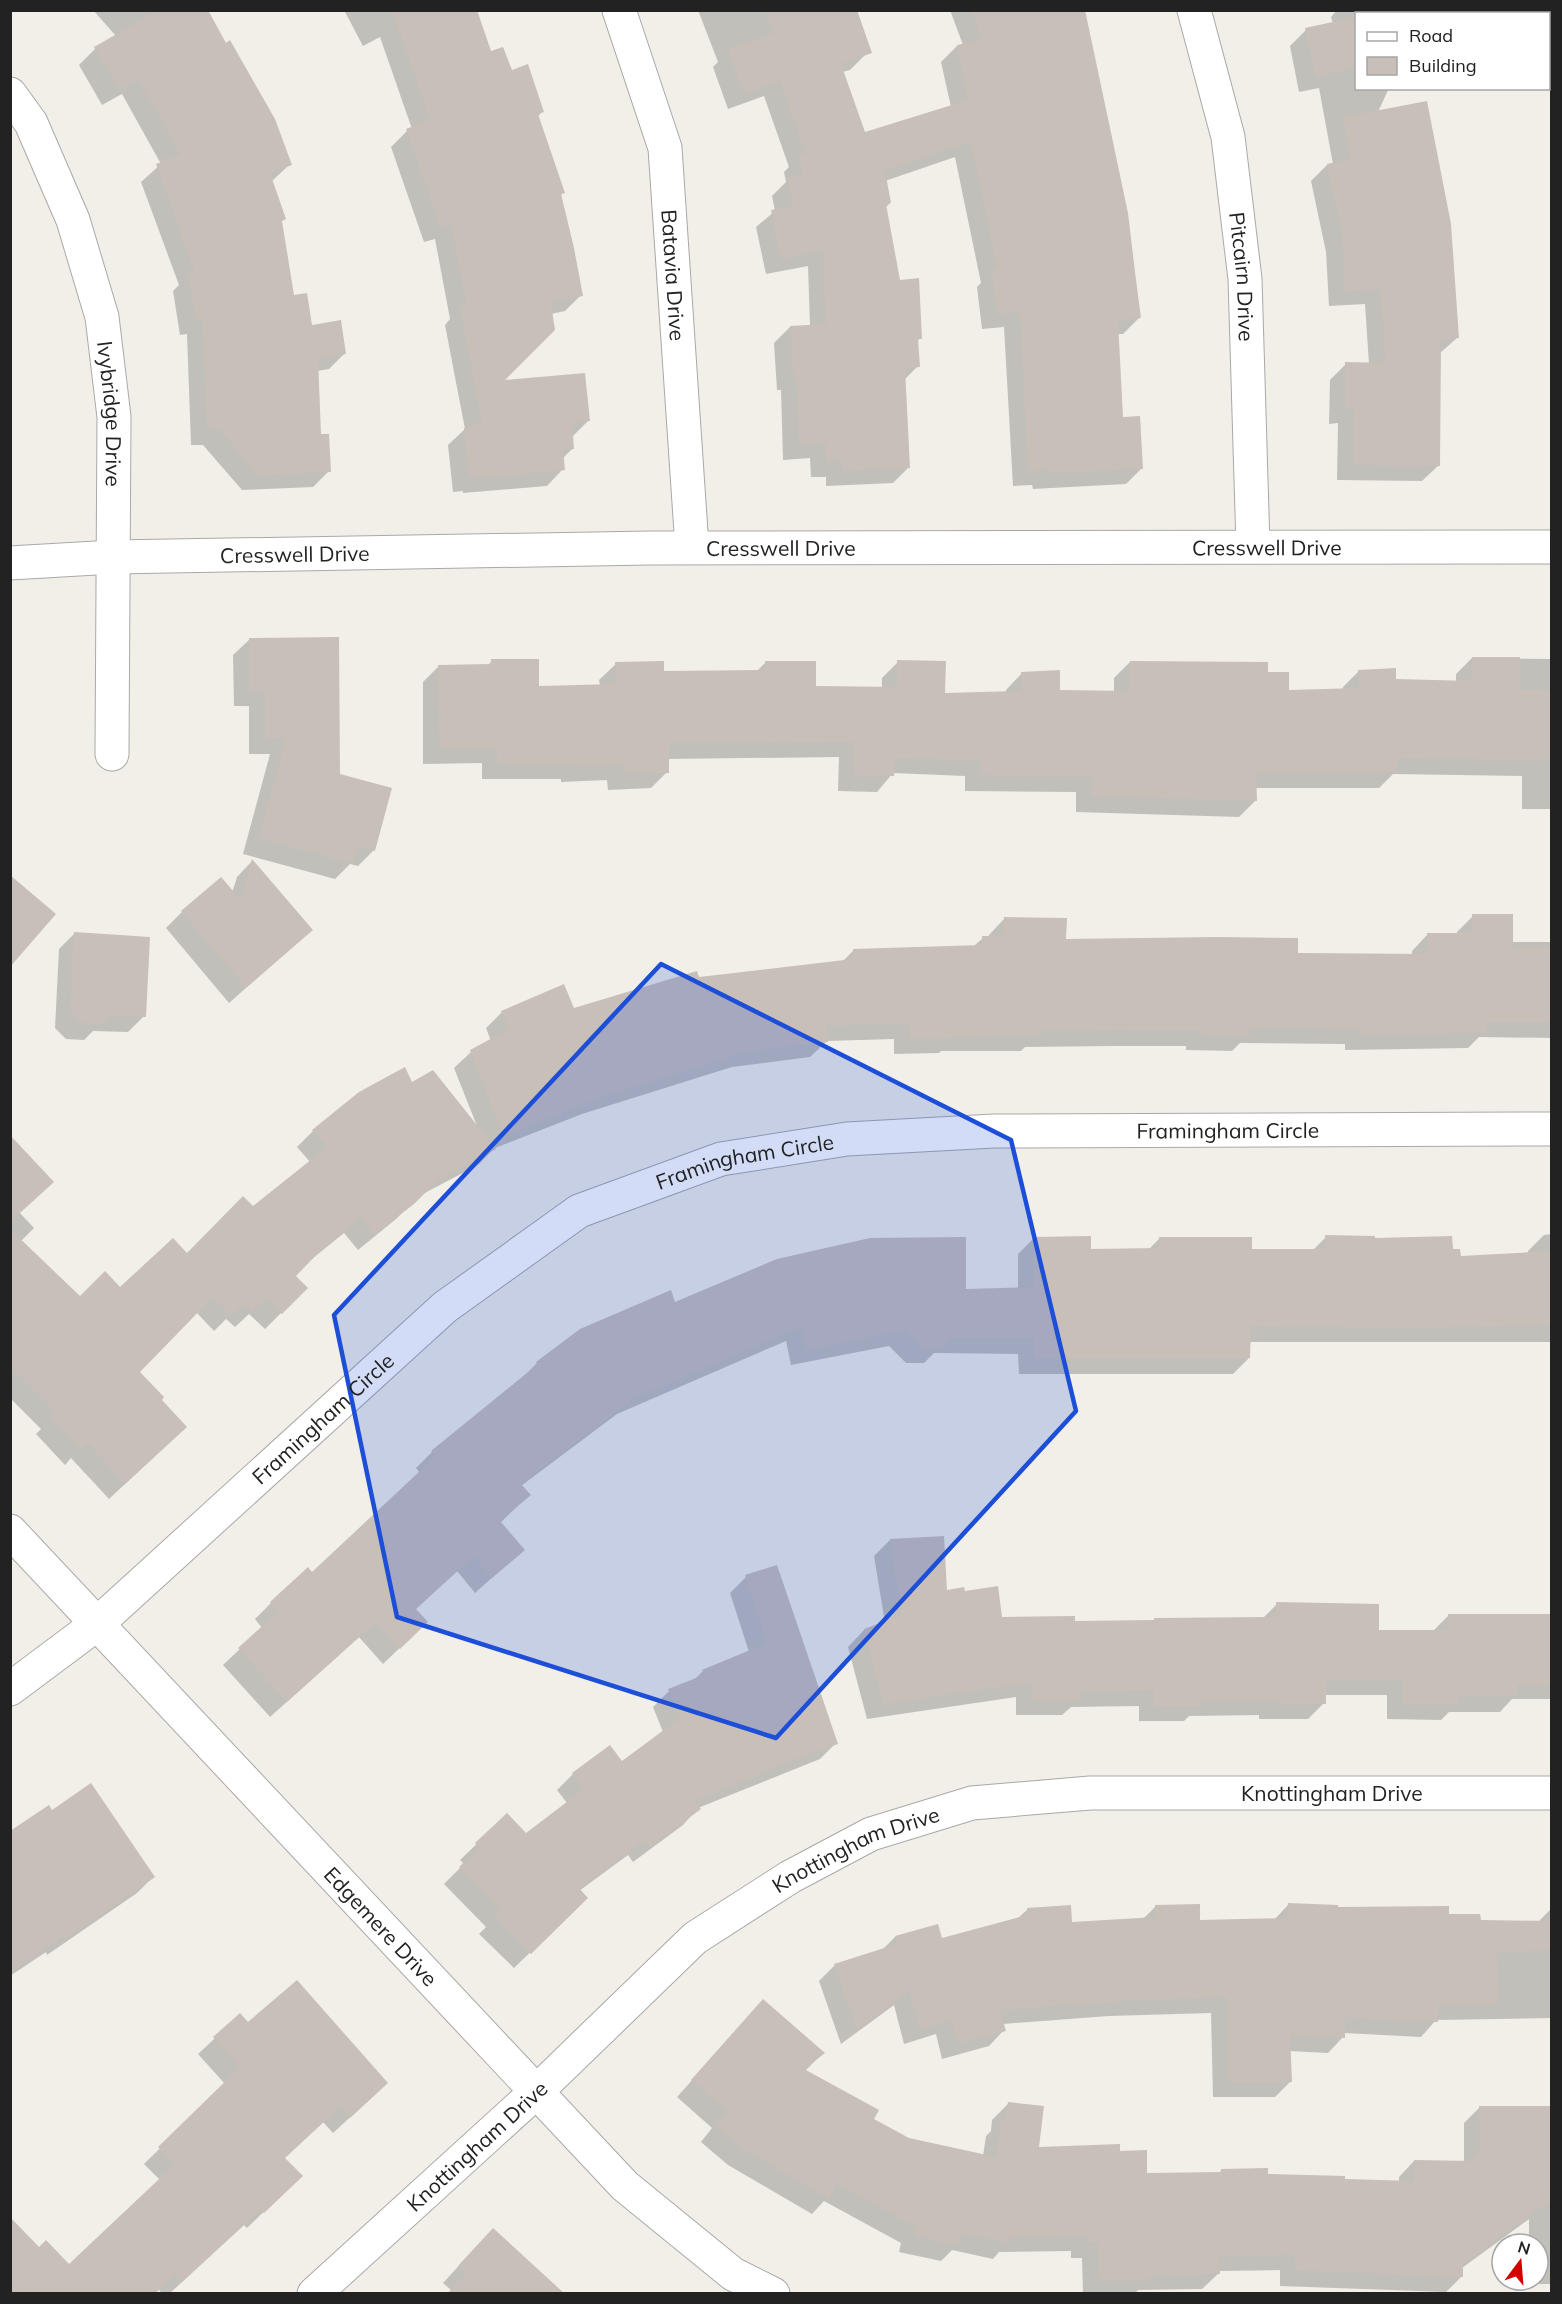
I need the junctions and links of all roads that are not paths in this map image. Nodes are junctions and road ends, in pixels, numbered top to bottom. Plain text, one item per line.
1 (619, 10) edge
2 (1194, 10) edge
3 (10, 94) edge
4 (1253, 546) junction
5 (1551, 547) edge
6 (692, 548) junction
7 (113, 557) junction
8 (10, 563) edge
9 (112, 754) dead end
10 (1551, 1129) edge
11 (10, 1531) edge
12 (97, 1624) junction
13 (10, 1689) edge
14 (1551, 1793) edge
15 (536, 2092) junction
16 (314, 2294) edge
17 (773, 2294) edge

1 - 6 street, Batavia Drive
2 - 4 street, Pitcairn Drive
3 - 7 street, Ivybridge Drive
4 - 5 street, Cresswell Drive
4 - 6 street, Cresswell Drive
6 - 7 street, Cresswell Drive
7 - 8 street, Cresswell Drive
7 - 9 street, Ivybridge Drive
10 - 12 street, Framingham Circle
11 - 12 street, Edgemere Drive
12 - 13 street, Framingham Circle
12 - 15 street, Edgemere Drive
14 - 15 street, Knottingham Drive
15 - 16 street, Knottingham Drive
15 - 17 street, Edgemere Drive

